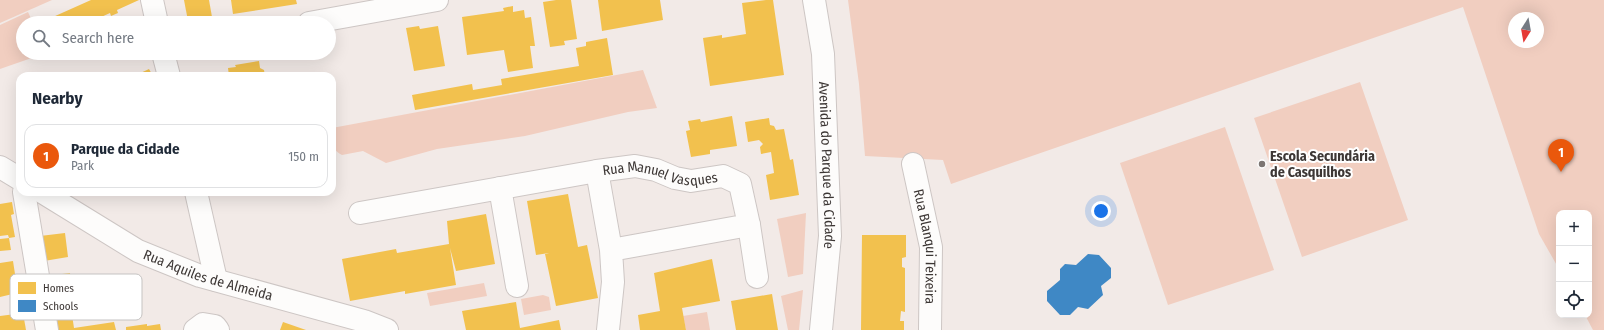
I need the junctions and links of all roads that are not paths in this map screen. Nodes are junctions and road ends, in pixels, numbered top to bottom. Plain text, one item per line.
1 (152, 0) edge
2 (437, 0) edge
3 (814, 0) edge
4 (155, 16) edge
5 (336, 18) edge
6 (166, 60) edge
7 (168, 72) edge
8 (913, 164) dead end
9 (0, 167) edge
10 (597, 171) junction
11 (16, 177) edge
12 (500, 188) junction
13 (25, 196) edge
14 (49, 196) edge
15 (197, 196) edge
16 (360, 213) dead end
17 (749, 225) junction
18 (611, 250) junction
19 (38, 274) edge
20 (757, 277) dead end
21 (216, 280) junction
22 (517, 286) dead end
23 (45, 320) edge
24 (365, 325) edge
25 (47, 330) edge
26 (387, 330) edge
27 (608, 330) edge
28 (821, 330) edge
29 (930, 330) edge

1 - 4 street
2 - 5 street
3 - 28 street, Avenida do Parque da Cidade
6 - 7 street
8 - 29 street, Rua Blanqui Teixeira
9 - 11 street
10 - 12 street
10 - 17 street, Rua Manuel Vasques
10 - 18 street, Rua Manuel Vasques
12 - 16 street
12 - 22 street
13 - 19 street
14 - 21 street, Rua Aquiles de Almeida
15 - 21 street
17 - 18 street
17 - 20 street
18 - 27 street, Rua Manuel Vasques
21 - 24 street, Rua Aquiles de Almeida
23 - 25 street
24 - 26 street, Rua Aquiles de Almeida

